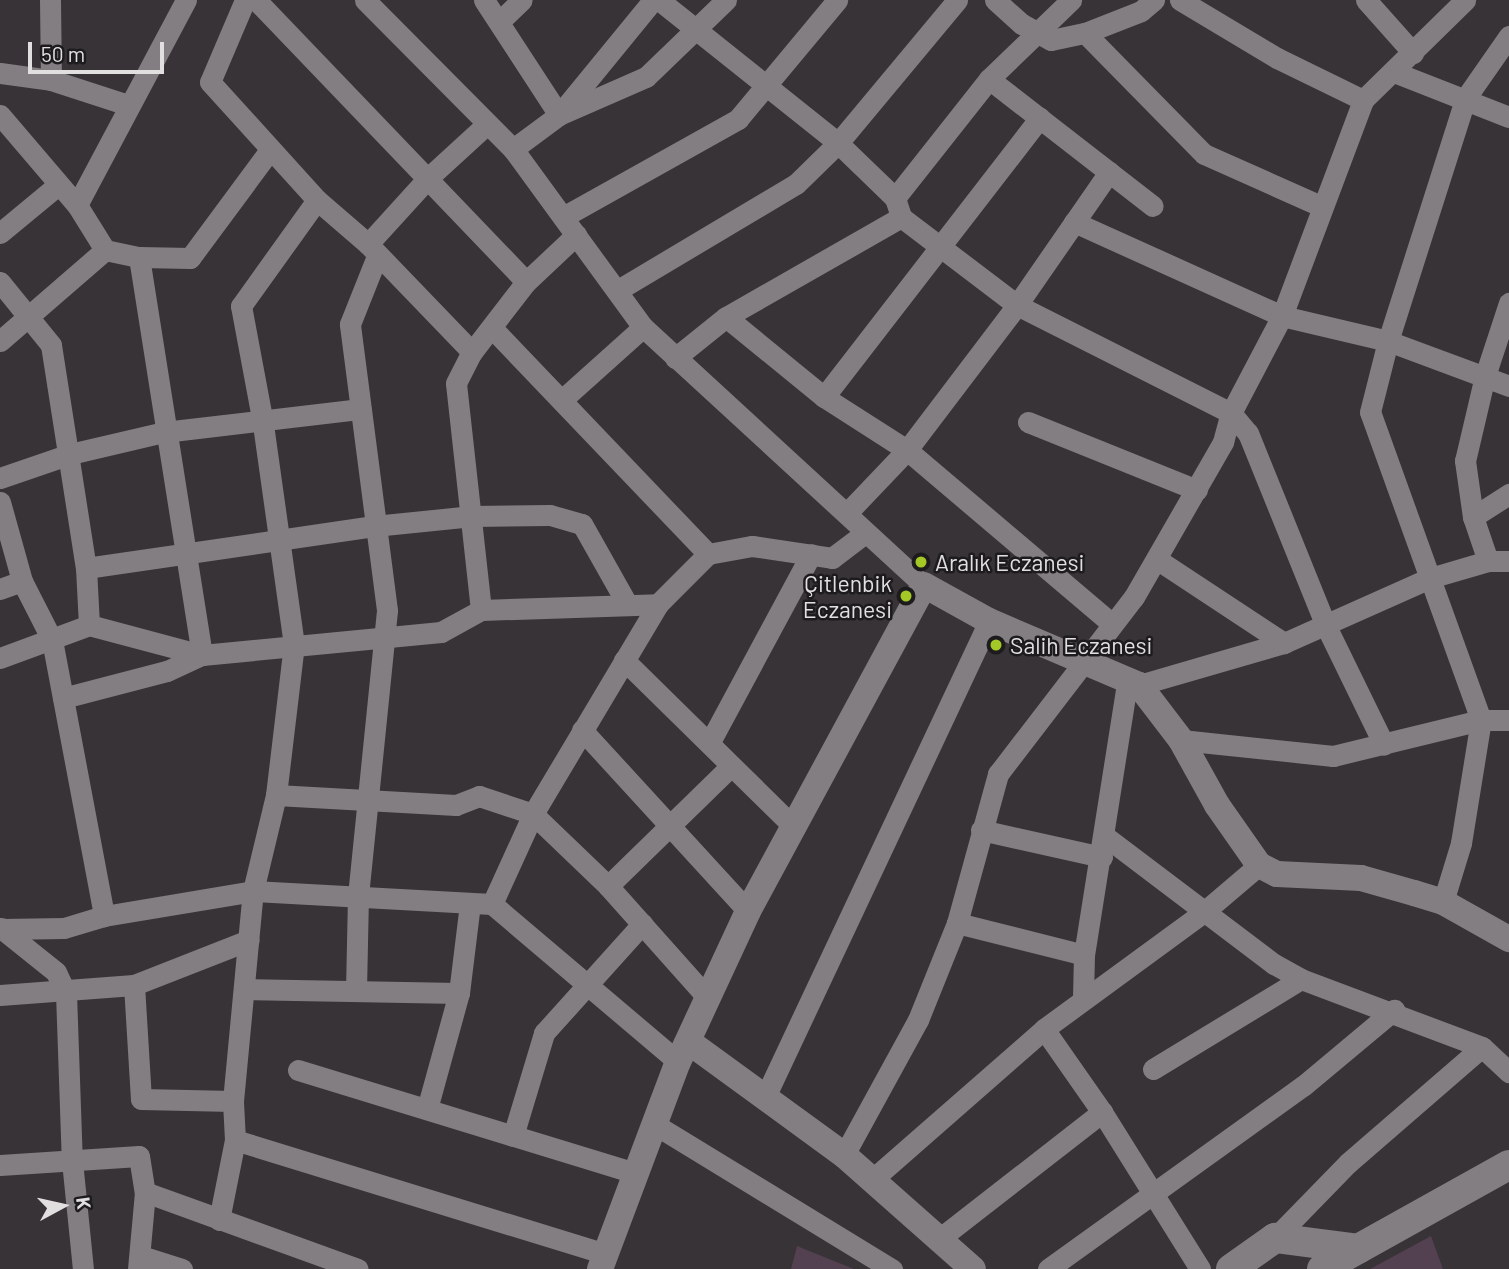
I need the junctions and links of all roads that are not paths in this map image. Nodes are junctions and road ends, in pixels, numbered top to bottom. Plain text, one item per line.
1 (50, 0) edge
2 (245, 0) edge
3 (256, 0) edge
4 (365, 0) edge
5 (484, 0) edge
6 (522, 0) edge
7 (653, 0) edge
8 (659, 0) edge
9 (726, 0) edge
10 (837, 0) edge
11 (957, 0) edge
12 (995, 0) edge
13 (1071, 0) edge
14 (1154, 0) edge
15 (1180, 0) edge
16 (1366, 0) edge
17 (1465, 0) edge
18 (178, 3) edge
19 (500, 21) junction
20 (698, 31) junction
21 (1085, 33) junction
22 (1038, 34) junction
23 (1509, 36) edge
24 (1413, 53) junction
25 (1394, 72) junction
26 (0, 73) edge
27 (989, 79) junction
28 (51, 80) junction
29 (764, 85) junction
30 (1465, 99) junction
31 (1363, 100) junction
32 (128, 105) junction
33 (559, 115) junction
34 (1509, 117) edge
35 (1040, 118) junction
36 (1, 121) edge
37 (487, 124) junction
38 (838, 143) junction
39 (513, 149) junction
40 (270, 150) junction
41 (1109, 172) junction
42 (428, 178) junction
43 (58, 185) junction
44 (317, 200) junction
45 (77, 205) junction
46 (1153, 206) dead end
47 (1321, 206) junction
48 (898, 207) junction
49 (563, 217) junction
50 (1074, 222) junction
51 (0, 233) edge
52 (576, 235) junction
53 (942, 244) junction
54 (105, 250) junction
55 (373, 250) junction
56 (139, 257) junction
57 (0, 282) edge
58 (527, 282) junction
59 (618, 290) junction
60 (1509, 303) edge
61 (1017, 304) junction
62 (1282, 316) junction
63 (726, 317) junction
64 (27, 319) junction
65 (643, 327) junction
66 (492, 328) junction
67 (0, 341) edge
68 (1388, 341) junction
69 (472, 352) junction
70 (675, 358) junction
71 (1485, 376) junction
72 (1509, 386) edge
73 (824, 397) junction
74 (564, 398) junction
75 (360, 410) junction
76 (1231, 413) junction
77 (262, 418) junction
78 (1028, 422) dead end
79 (164, 432) junction
80 (907, 450) junction
81 (70, 454) junction
82 (0, 478) edge
83 (1197, 490) junction
84 (1509, 494) edge
85 (0, 502) edge
86 (847, 513) junction
87 (472, 516) junction
88 (1473, 517) junction
89 (374, 526) junction
90 (864, 534) junction
91 (277, 541) junction
92 (708, 554) junction
93 (811, 554) junction
94 (183, 555) junction
95 (1158, 560) junction
96 (1499, 561) edge
97 (86, 568) junction
98 (1430, 578) junction
99 (22, 581) junction
100 (924, 584) junction
101 (0, 589) edge
102 (627, 604) junction
103 (658, 604) junction
104 (481, 610) junction
105 (989, 621) junction
106 (1110, 622) junction
107 (89, 625) junction
108 (1326, 626) junction
109 (382, 639) junction
110 (52, 640) junction
111 (1284, 643) junction
112 (294, 645) junction
113 (202, 654) junction
114 (0, 658) edge
115 (624, 660) junction
116 (1083, 663) junction
117 (1133, 684) junction
118 (63, 698) junction
119 (1481, 720) junction
120 (1509, 720) edge
121 (582, 730) junction
122 (711, 740) junction
123 (1181, 740) junction
124 (1384, 745) junction
125 (731, 766) junction
126 (276, 795) junction
127 (369, 800) junction
128 (533, 814) junction
129 (672, 825) junction
130 (793, 826) junction
131 (981, 830) junction
132 (1104, 847) junction
133 (1259, 865) junction
134 (608, 886) junction
135 (253, 891) junction
136 (358, 896) junction
137 (1443, 902) junction
138 (470, 904) junction
139 (492, 904) junction
140 (748, 911) junction
141 (1205, 911) junction
142 (104, 916) junction
143 (957, 923) junction
144 (642, 924) junction
145 (1, 928) edge
146 (1509, 939) edge
147 (249, 940) junction
148 (1084, 955) junction
149 (1301, 979) junction
150 (586, 983) junction
151 (134, 985) junction
152 (246, 989) junction
153 (356, 991) junction
154 (66, 993) junction
155 (459, 993) junction
156 (0, 995) edge
157 (707, 997) junction
158 (1083, 998) junction
159 (1394, 1010) junction
160 (1044, 1029) junction
161 (1482, 1048) junction
162 (683, 1052) junction
163 (1153, 1069) dead end
164 (298, 1070) dead end
165 (1509, 1072) edge
166 (766, 1095) junction
167 (233, 1101) junction
168 (427, 1109) junction
169 (1102, 1112) junction
170 (654, 1124) junction
171 (513, 1136) junction
172 (235, 1140) junction
173 (845, 1155) junction
174 (72, 1161) junction
175 (0, 1165) edge
176 (1509, 1165) edge
177 (635, 1173) junction
178 (874, 1178) junction
179 (1153, 1191) junction
180 (145, 1192) junction
181 (219, 1220) junction
182 (1275, 1238) junction
183 (1358, 1249) junction
184 (954, 1258) edge
185 (603, 1261) edge
186 (139, 1263) edge
187 (83, 1269) edge
188 (181, 1269) edge
189 (358, 1269) edge
190 (892, 1269) edge
191 (1048, 1269) edge
192 (1200, 1269) edge
193 (1231, 1269) edge
194 (1324, 1269) edge

1 - 28 street
2 - 40 street
3 - 42 street
4 - 37 street
5 - 19 street
6 - 19 street
7 - 33 street
8 - 20 street
9 - 20 street
10 - 29 street
11 - 38 street
12 - 22 street
13 - 22 street
14 - 21 street
15 - 31 street
16 - 24 street
17 - 24 street
18 - 32 street
19 - 33 street
20 - 29 street
20 - 33 street
21 - 22 street
21 - 47 street
22 - 27 street
23 - 30 street
24 - 25 street
25 - 30 street
25 - 31 street
26 - 28 street
27 - 35 street
27 - 48 street
28 - 32 street
29 - 38 street
29 - 49 street
30 - 34 street
30 - 68 street
31 - 47 street
32 - 45 street
33 - 39 street
35 - 41 street
35 - 53 street
36 - 43 street
37 - 39 street
37 - 42 street
38 - 48 street
38 - 59 street
39 - 49 street
40 - 44 street
40 - 56 street
41 - 46 street
41 - 50 street
42 - 55 street
42 - 58 street
43 - 45 street
43 - 51 street
44 - 55 street
44 - 77 street
45 - 54 street
47 - 62 street
48 - 53 street
48 - 63 street
49 - 52 street
50 - 61 street
50 - 62 street
52 - 58 street
52 - 59 street
53 - 61 street
53 - 73 street
54 - 56 street
54 - 64 street
55 - 69 street
55 - 75 street
56 - 79 street
57 - 64 street
58 - 66 street
59 - 65 street
60 - 71 street
61 - 76 street
61 - 80 street
62 - 68 street
62 - 76 street
63 - 70 street
63 - 73 street
64 - 67 street
64 - 81 street
65 - 70 street
65 - 74 street
66 - 69 street
66 - 74 street
68 - 71 street
68 - 98 street
69 - 87 street
70 - 86 street
71 - 72 street
71 - 88 street
73 - 80 street
74 - 92 street
75 - 77 street
75 - 89 street
76 - 83 street
76 - 108 street
77 - 79 street
77 - 91 street
78 - 83 street
79 - 81 street
79 - 94 street
80 - 86 street
80 - 106 street
81 - 82 street
81 - 97 street
83 - 95 street
84 - 88 street
85 - 99 street
86 - 90 street
87 - 89 street
87 - 102 street
87 - 104 street
88 - 96 street
89 - 91 street
89 - 109 street
90 - 93 street
90 - 100 street
91 - 94 street
91 - 112 street
92 - 93 street
92 - 103 street
93 - 122 street
94 - 97 street
94 - 113 street
95 - 106 street
95 - 111 street
96 - 98 street
97 - 107 street
98 - 108 street
98 - 119 street
99 - 101 street
99 - 110 street
100 - 105 street
100 - 130 street
102 - 103 street
102 - 104 street
103 - 115 street
104 - 109 street
105 - 116 street
105 - 166 street
106 - 116 street
107 - 110 street
107 - 113 street
108 - 111 street
108 - 124 street
109 - 112 street
109 - 127 street
110 - 114 street
110 - 118 street
111 - 117 street
112 - 113 street
112 - 126 street
113 - 118 street
115 - 121 street
115 - 122 street
116 - 117 street
116 - 131 street
117 - 123 street
117 - 132 street
118 - 142 street
119 - 120 street
119 - 124 street
119 - 137 street
121 - 128 street
121 - 129 street
122 - 125 street
123 - 124 street
123 - 133 street
125 - 129 street
125 - 130 street
126 - 127 street
126 - 135 street
127 - 128 street
127 - 136 street
128 - 134 street
128 - 139 street
129 - 134 street
129 - 140 street
130 - 140 street
131 - 132 street
131 - 143 street
132 - 141 street
132 - 148 street
133 - 137 street
133 - 141 street
134 - 144 street
135 - 136 street
135 - 142 street
135 - 147 street
136 - 138 street
136 - 153 street
137 - 146 street
138 - 139 street
138 - 155 street
139 - 150 street
140 - 157 street
141 - 149 street
141 - 158 street
142 - 145 street
143 - 148 street
143 - 173 street
144 - 150 street
144 - 157 street
145 - 154 street
147 - 151 street
147 - 152 street
148 - 158 street
149 - 159 street
149 - 163 street
150 - 162 street
150 - 171 street
151 - 154 street
151 - 167 street
152 - 153 street
152 - 167 street
153 - 155 street
154 - 156 street
154 - 174 street
155 - 168 street
157 - 162 street
158 - 160 street
159 - 161 street
159 - 179 street
160 - 169 street
160 - 178 street
161 - 165 street
161 - 182 street
162 - 166 street
162 - 170 street
164 - 168 street
166 - 173 street
167 - 172 street
168 - 171 street
169 - 179 street
169 - 184 street
170 - 177 street
170 - 190 street
171 - 177 street
172 - 181 street
172 - 185 street
173 - 178 street
174 - 175 street
174 - 180 street
174 - 187 street
176 - 183 main road
177 - 185 street
178 - 184 street
179 - 191 street
179 - 192 street
180 - 181 street
180 - 186 street
181 - 189 street
182 - 183 main road
182 - 193 main road
183 - 194 main road
186 - 188 street

